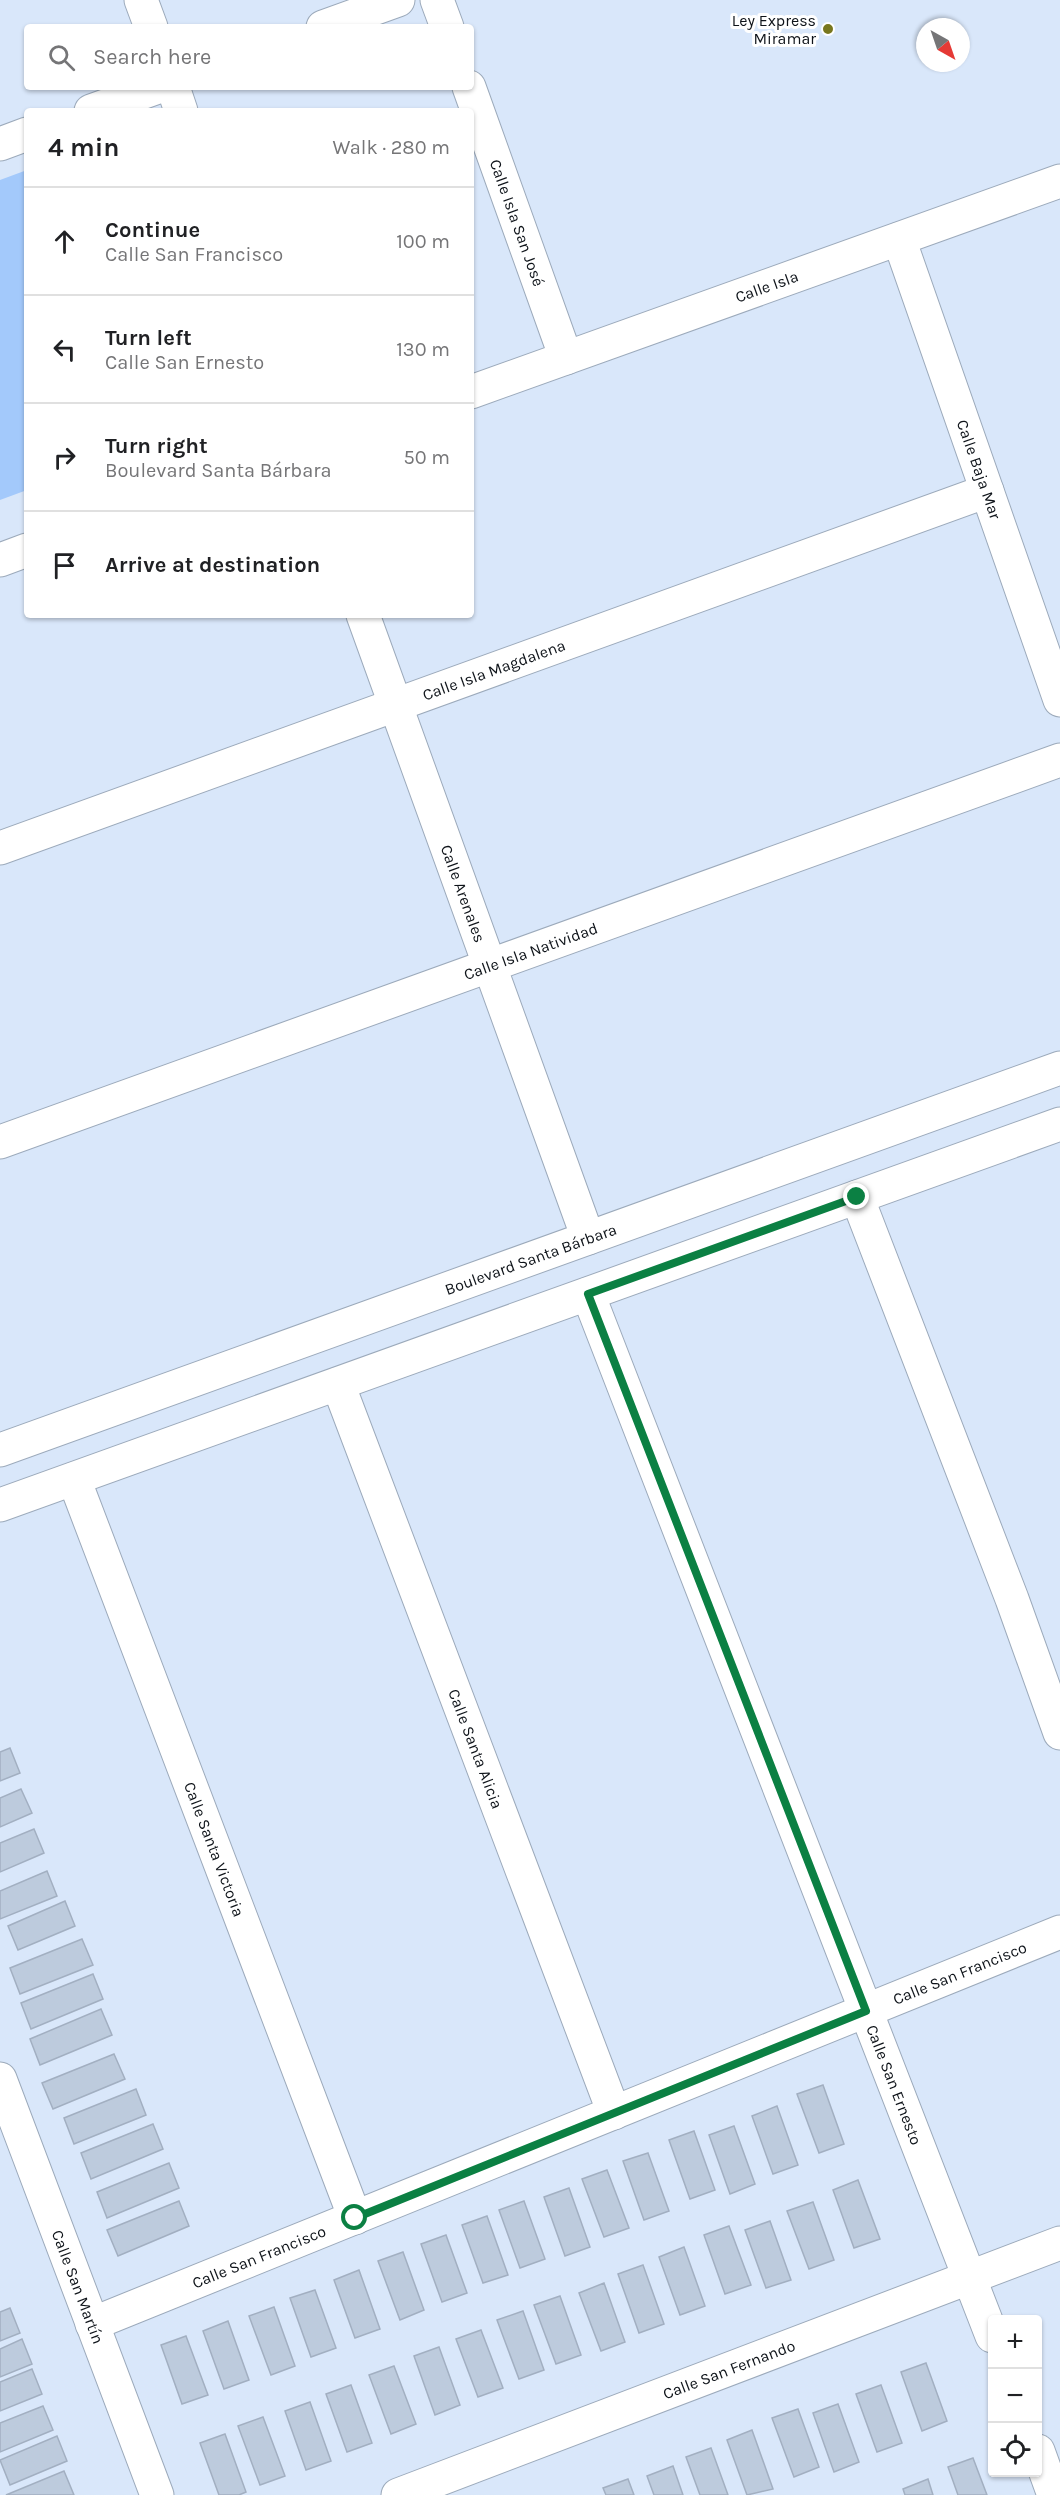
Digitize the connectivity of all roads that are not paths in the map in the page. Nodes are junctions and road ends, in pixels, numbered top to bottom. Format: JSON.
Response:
{"nodes":[{"id":1,"x":141,"y":0,"type":"edge"},
{"id":2,"x":398,"y":0,"type":"edge"},
{"id":3,"x":437,"y":0,"type":"edge"},
{"id":4,"x":150,"y":24,"type":"edge"},
{"id":5,"x":331,"y":24,"type":"edge"},
{"id":6,"x":446,"y":24,"type":"edge"},
{"id":7,"x":150,"y":90,"type":"edge"},
{"id":8,"x":174,"y":90,"type":"edge"},
{"id":9,"x":469,"y":90,"type":"edge"},
{"id":10,"x":99,"y":108,"type":"edge"},
{"id":11,"x":180,"y":108,"type":"edge"},
{"id":12,"x":24,"y":135,"type":"edge"},
{"id":13,"x":0,"y":144,"type":"edge"},
{"id":14,"x":1060,"y":181,"type":"edge"},
{"id":15,"x":899,"y":239,"type":"junction"},
{"id":16,"x":566,"y":358,"type":"junction"},
{"id":17,"x":474,"y":391,"type":"edge"},
{"id":18,"x":987,"y":491,"type":"junction"},
{"id":19,"x":24,"y":551,"type":"edge"},
{"id":20,"x":0,"y":560,"type":"edge"},
{"id":21,"x":364,"y":618,"type":"edge"},
{"id":22,"x":1060,"y":700,"type":"edge"},
{"id":23,"x":396,"y":705,"type":"junction"},
{"id":24,"x":1060,"y":759,"type":"edge"},
{"id":25,"x":0,"y":848,"type":"edge"},
{"id":26,"x":490,"y":965,"type":"junction"},
{"id":27,"x":1060,"y":1068,"type":"edge"},
{"id":28,"x":1060,"y":1124,"type":"edge"},
{"id":29,"x":0,"y":1142,"type":"edge"},
{"id":30,"x":857,"y":1197,"type":"junction"},
{"id":31,"x":588,"y":1238,"type":"junction"},
{"id":32,"x":588,"y":1294,"type":"junction"},
{"id":33,"x":338,"y":1384,"type":"junction"},
{"id":34,"x":0,"y":1450,"type":"edge"},
{"id":35,"x":74,"y":1479,"type":"junction"},
{"id":36,"x":0,"y":1505,"type":"edge"},
{"id":37,"x":1060,"y":1733,"type":"edge"},
{"id":38,"x":1060,"y":1932,"type":"edge"},
{"id":39,"x":866,"y":2011,"type":"junction"},
{"id":40,"x":0,"y":2079,"type":"edge"},
{"id":41,"x":614,"y":2113,"type":"junction"},
{"id":42,"x":355,"y":2218,"type":"junction"},
{"id":43,"x":1060,"y":2243,"type":"edge"},
{"id":44,"x":970,"y":2277,"type":"junction"},
{"id":45,"x":988,"y":2323,"type":"edge"},
{"id":46,"x":92,"y":2324,"type":"junction"},
{"id":47,"x":1046,"y":2452,"type":"edge"},
{"id":48,"x":157,"y":2495,"type":"edge"},
{"id":49,"x":398,"y":2495,"type":"edge"},
{"id":50,"x":1054,"y":2495,"type":"edge"}],
"edges":[{"from":1,"to":4,"type":"street"},
{"from":2,"to":5,"type":"street"},
{"from":3,"to":6,"type":"street"},
{"from":7,"to":10,"type":"street"},
{"from":8,"to":11,"type":"street"},
{"from":9,"to":16,"type":"street","name":"Calle Isla San José"},
{"from":12,"to":13,"type":"street"},
{"from":14,"to":15,"type":"street","name":"Calle Isla"},
{"from":15,"to":16,"type":"street","name":"Calle Isla"},
{"from":15,"to":18,"type":"street","name":"Calle Baja Mar"},
{"from":16,"to":17,"type":"street","name":"Calle Isla"},
{"from":18,"to":22,"type":"street","name":"Calle Baja Mar"},
{"from":18,"to":23,"type":"street","name":"Calle Isla Magdalena"},
{"from":19,"to":20,"type":"street"},
{"from":21,"to":23,"type":"street","name":"Calle Arenales"},
{"from":23,"to":25,"type":"street","name":"Calle Isla Magdalena"},
{"from":23,"to":26,"type":"street","name":"Calle Arenales"},
{"from":24,"to":26,"type":"street","name":"Calle Isla Natividad"},
{"from":26,"to":29,"type":"street","name":"Calle Isla Natividad"},
{"from":26,"to":31,"type":"street","name":"Calle Arenales"},
{"from":27,"to":31,"type":"street","name":"Boulevard Santa Bárbara"},
{"from":28,"to":30,"type":"street"},
{"from":30,"to":32,"type":"street"},
{"from":30,"to":37,"type":"street"},
{"from":31,"to":34,"type":"street","name":"Boulevard Santa Bárbara"},
{"from":32,"to":33,"type":"street"},
{"from":32,"to":39,"type":"street","name":"Calle San Ernesto"},
{"from":33,"to":35,"type":"street"},
{"from":33,"to":41,"type":"street","name":"Calle Santa Alicia"},
{"from":35,"to":36,"type":"street"},
{"from":35,"to":42,"type":"street","name":"Calle Santa Victoria"},
{"from":38,"to":39,"type":"street","name":"Calle San Francisco"},
{"from":39,"to":41,"type":"street","name":"Calle San Francisco"},
{"from":39,"to":44,"type":"street","name":"Calle San Ernesto"},
{"from":40,"to":46,"type":"street","name":"Calle San Martín"},
{"from":41,"to":42,"type":"street","name":"Calle San Francisco"},
{"from":42,"to":46,"type":"street","name":"Calle San Francisco"},
{"from":43,"to":44,"type":"street","name":"Calle San Fernando"},
{"from":44,"to":45,"type":"street","name":"Calle San Ernesto"},
{"from":44,"to":49,"type":"street","name":"Calle San Fernando"},
{"from":46,"to":48,"type":"street","name":"Calle San Martín"},
{"from":47,"to":50,"type":"street"}]}
